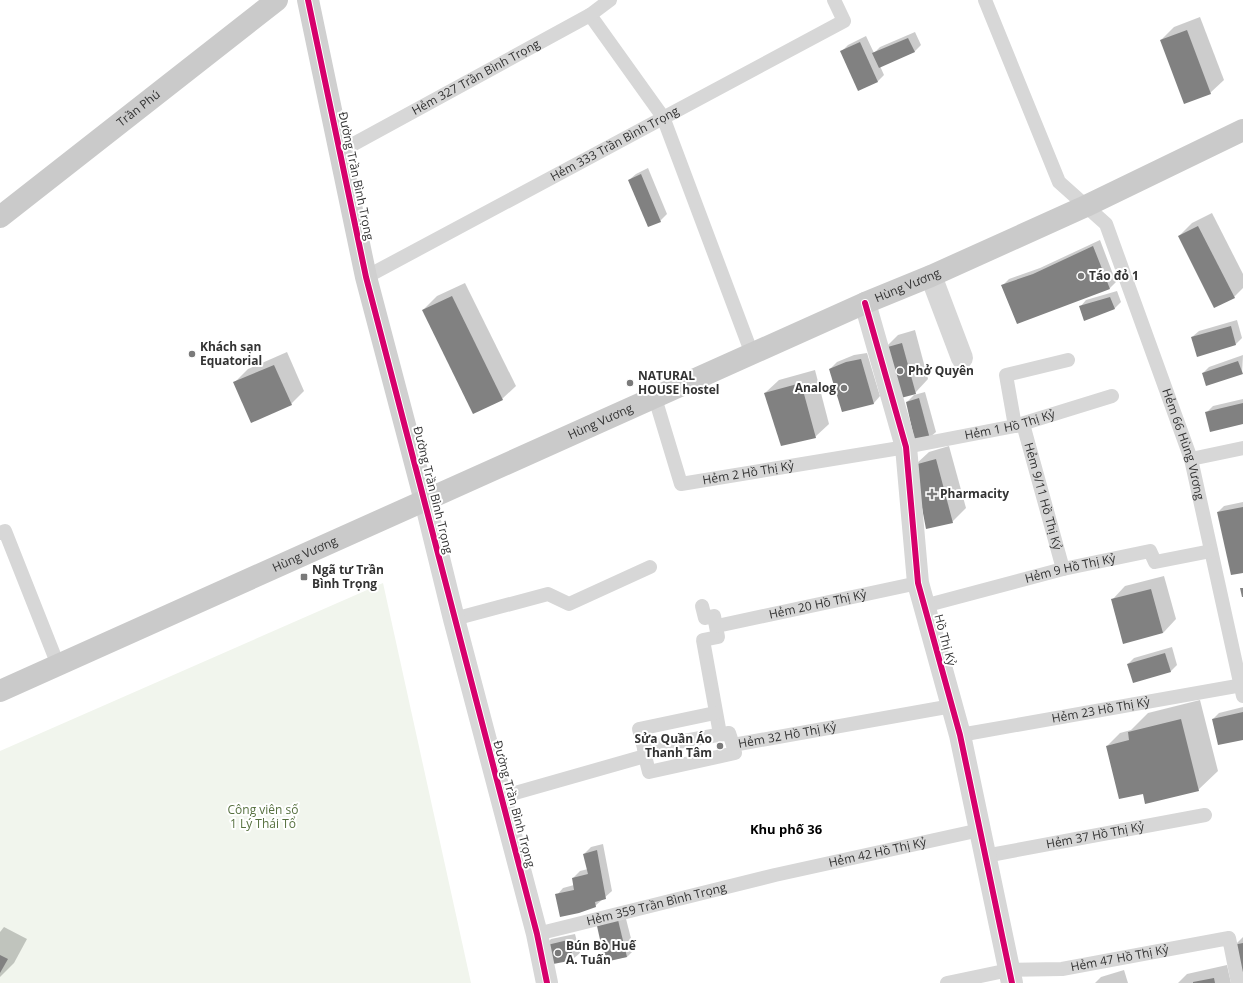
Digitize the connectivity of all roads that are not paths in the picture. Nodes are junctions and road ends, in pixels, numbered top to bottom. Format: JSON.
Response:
{"nodes":[{"id":1,"x":278,"y":0,"type":"edge"},
{"id":2,"x":308,"y":0,"type":"edge"},
{"id":3,"x":834,"y":0,"type":"edge"},
{"id":4,"x":985,"y":0,"type":"edge"},
{"id":5,"x":599,"y":6,"type":"edge"},
{"id":6,"x":663,"y":117,"type":"junction"},
{"id":7,"x":1243,"y":130,"type":"edge"},
{"id":8,"x":340,"y":152,"type":"junction"},
{"id":9,"x":1086,"y":206,"type":"junction"},
{"id":10,"x":0,"y":217,"type":"edge"},
{"id":11,"x":931,"y":276,"type":"junction"},
{"id":12,"x":366,"y":277,"type":"junction"},
{"id":13,"x":865,"y":303,"type":"junction"},
{"id":14,"x":752,"y":354,"type":"junction"},
{"id":15,"x":962,"y":358,"type":"dead end"},
{"id":16,"x":1068,"y":360,"type":"dead end"},
{"id":17,"x":1112,"y":396,"type":"dead end"},
{"id":18,"x":655,"y":398,"type":"junction"},
{"id":19,"x":1019,"y":425,"type":"junction"},
{"id":20,"x":906,"y":448,"type":"junction"},
{"id":21,"x":1243,"y":448,"type":"edge"},
{"id":22,"x":1191,"y":459,"type":"junction"},
{"id":23,"x":425,"y":501,"type":"junction"},
{"id":24,"x":0,"y":533,"type":"edge"},
{"id":25,"x":1212,"y":551,"type":"junction"},
{"id":26,"x":650,"y":567,"type":"dead end"},
{"id":27,"x":1062,"y":569,"type":"junction"},
{"id":28,"x":918,"y":583,"type":"junction"},
{"id":29,"x":702,"y":606,"type":"dead end"},
{"id":30,"x":924,"y":606,"type":"junction"},
{"id":31,"x":454,"y":619,"type":"junction"},
{"id":32,"x":717,"y":626,"type":"junction"},
{"id":33,"x":58,"y":665,"type":"junction"},
{"id":34,"x":1242,"y":689,"type":"edge"},
{"id":35,"x":0,"y":691,"type":"edge"},
{"id":36,"x":952,"y":706,"type":"junction"},
{"id":37,"x":716,"y":713,"type":"junction"},
{"id":38,"x":720,"y":734,"type":"junction"},
{"id":39,"x":960,"y":735,"type":"junction"},
{"id":40,"x":733,"y":745,"type":"junction"},
{"id":41,"x":644,"y":752,"type":"junction"},
{"id":42,"x":501,"y":797,"type":"junction"},
{"id":43,"x":1205,"y":815,"type":"dead end"},
{"id":44,"x":980,"y":830,"type":"junction"},
{"id":45,"x":985,"y":856,"type":"junction"},
{"id":46,"x":775,"y":875,"type":"joint"},
{"id":47,"x":537,"y":934,"type":"junction"},
{"id":48,"x":1010,"y":976,"type":"edge"},
{"id":49,"x":547,"y":983,"type":"edge"},
{"id":50,"x":947,"y":983,"type":"edge"},
{"id":51,"x":1238,"y":983,"type":"edge"}],
"edges":[{"from":1,"to":10,"type":"main road","name":"Trần Phú"},
{"from":2,"to":8,"type":"street","name":"Đường Trần Bình Trọng"},
{"from":3,"to":6,"type":"lane","name":"Hẻm 333 Trần Bình Trọng"},
{"from":4,"to":9,"type":"lane","name":"Hẻm 66 Hùng Vương"},
{"from":5,"to":6,"type":"lane"},
{"from":5,"to":8,"type":"lane","name":"Hẻm 327 Trần Bình Trọng"},
{"from":6,"to":12,"type":"lane","name":"Hẻm 333 Trần Bình Trọng"},
{"from":6,"to":14,"type":"lane"},
{"from":7,"to":9,"type":"main road","name":"Hùng Vương"},
{"from":8,"to":12,"type":"street","name":"Đường Trần Bình Trọng"},
{"from":9,"to":11,"type":"main road","name":"Hùng Vương"},
{"from":9,"to":22,"type":"lane","name":"Hẻm 66 Hùng Vương"},
{"from":11,"to":13,"type":"main road","name":"Hùng Vương"},
{"from":11,"to":15,"type":"street"},
{"from":12,"to":23,"type":"street","name":"Đường Trần Bình Trọng"},
{"from":13,"to":14,"type":"main road","name":"Hùng Vương"},
{"from":13,"to":20,"type":"street","name":"Hồ Thị Kỷ"},
{"from":14,"to":18,"type":"main road","name":"Hùng Vương"},
{"from":16,"to":19,"type":"lane","name":"Hẻm 9/11 Hồ Thị Kỷ"},
{"from":17,"to":19,"type":"lane","name":"Hẻm 1 Hồ Thị Kỷ"},
{"from":18,"to":20,"type":"lane","name":"Hẻm 2 Hồ Thị Kỷ"},
{"from":18,"to":23,"type":"main road","name":"Hùng Vương"},
{"from":19,"to":20,"type":"lane","name":"Hẻm 1 Hồ Thị Kỷ"},
{"from":19,"to":27,"type":"lane","name":"Hẻm 9/11 Hồ Thị Kỷ"},
{"from":20,"to":28,"type":"street","name":"Hồ Thị Kỷ"},
{"from":21,"to":22,"type":"lane"},
{"from":22,"to":25,"type":"lane","name":"Hẻm 66 Hùng Vương"},
{"from":23,"to":31,"type":"street","name":"Đường Trần Bình Trọng"},
{"from":23,"to":33,"type":"main road","name":"Hùng Vương"},
{"from":24,"to":33,"type":"lane"},
{"from":25,"to":27,"type":"lane","name":"Hẻm 9 Hồ Thị Kỷ"},
{"from":25,"to":34,"type":"lane","name":"Hẻm 66 Hùng Vương"},
{"from":26,"to":31,"type":"lane"},
{"from":27,"to":30,"type":"lane","name":"Hẻm 9 Hồ Thị Kỷ"},
{"from":28,"to":30,"type":"street","name":"Hồ Thị Kỷ"},
{"from":28,"to":32,"type":"lane","name":"Hẻm 20 Hồ Thị Kỷ"},
{"from":29,"to":32,"type":"lane"},
{"from":30,"to":36,"type":"street","name":"Hồ Thị Kỷ"},
{"from":31,"to":42,"type":"street","name":"Đường Trần Bình Trọng"},
{"from":32,"to":37,"type":"lane"},
{"from":33,"to":35,"type":"main road","name":"Hùng Vương"},
{"from":34,"to":39,"type":"lane","name":"Hẻm 23 Hồ Thị Kỷ"},
{"from":36,"to":39,"type":"street","name":"Hồ Thị Kỷ"},
{"from":36,"to":40,"type":"lane","name":"Hẻm 32 Hồ Thị Kỷ"},
{"from":37,"to":38,"type":"lane"},
{"from":37,"to":41,"type":"lane"},
{"from":38,"to":40,"type":"lane"},
{"from":38,"to":41,"type":"lane"},
{"from":39,"to":44,"type":"street","name":"Hồ Thị Kỷ"},
{"from":40,"to":41,"type":"lane","name":"Hẻm 32 Hồ Thị Kỷ"},
{"from":41,"to":42,"type":"lane"},
{"from":42,"to":47,"type":"street","name":"Đường Trần Bình Trọng"},
{"from":43,"to":45,"type":"lane","name":"Hẻm 37 Hồ Thị Kỷ"},
{"from":44,"to":45,"type":"street","name":"Hồ Thị Kỷ"},
{"from":44,"to":46,"type":"lane","name":"Hẻm 42 Hồ Thị Kỷ"},
{"from":45,"to":48,"type":"street","name":"Hồ Thị Kỷ"},
{"from":46,"to":47,"type":"lane","name":"Hẻm 359 Trần Bình Trọng"},
{"from":47,"to":49,"type":"street","name":"Đường Trần Bình Trọng"},
{"from":48,"to":50,"type":"lane","name":"Hẻm 47 Hồ Thị Kỷ"},
{"from":48,"to":51,"type":"lane","name":"Hẻm 47 Hồ Thị Kỷ"}]}
